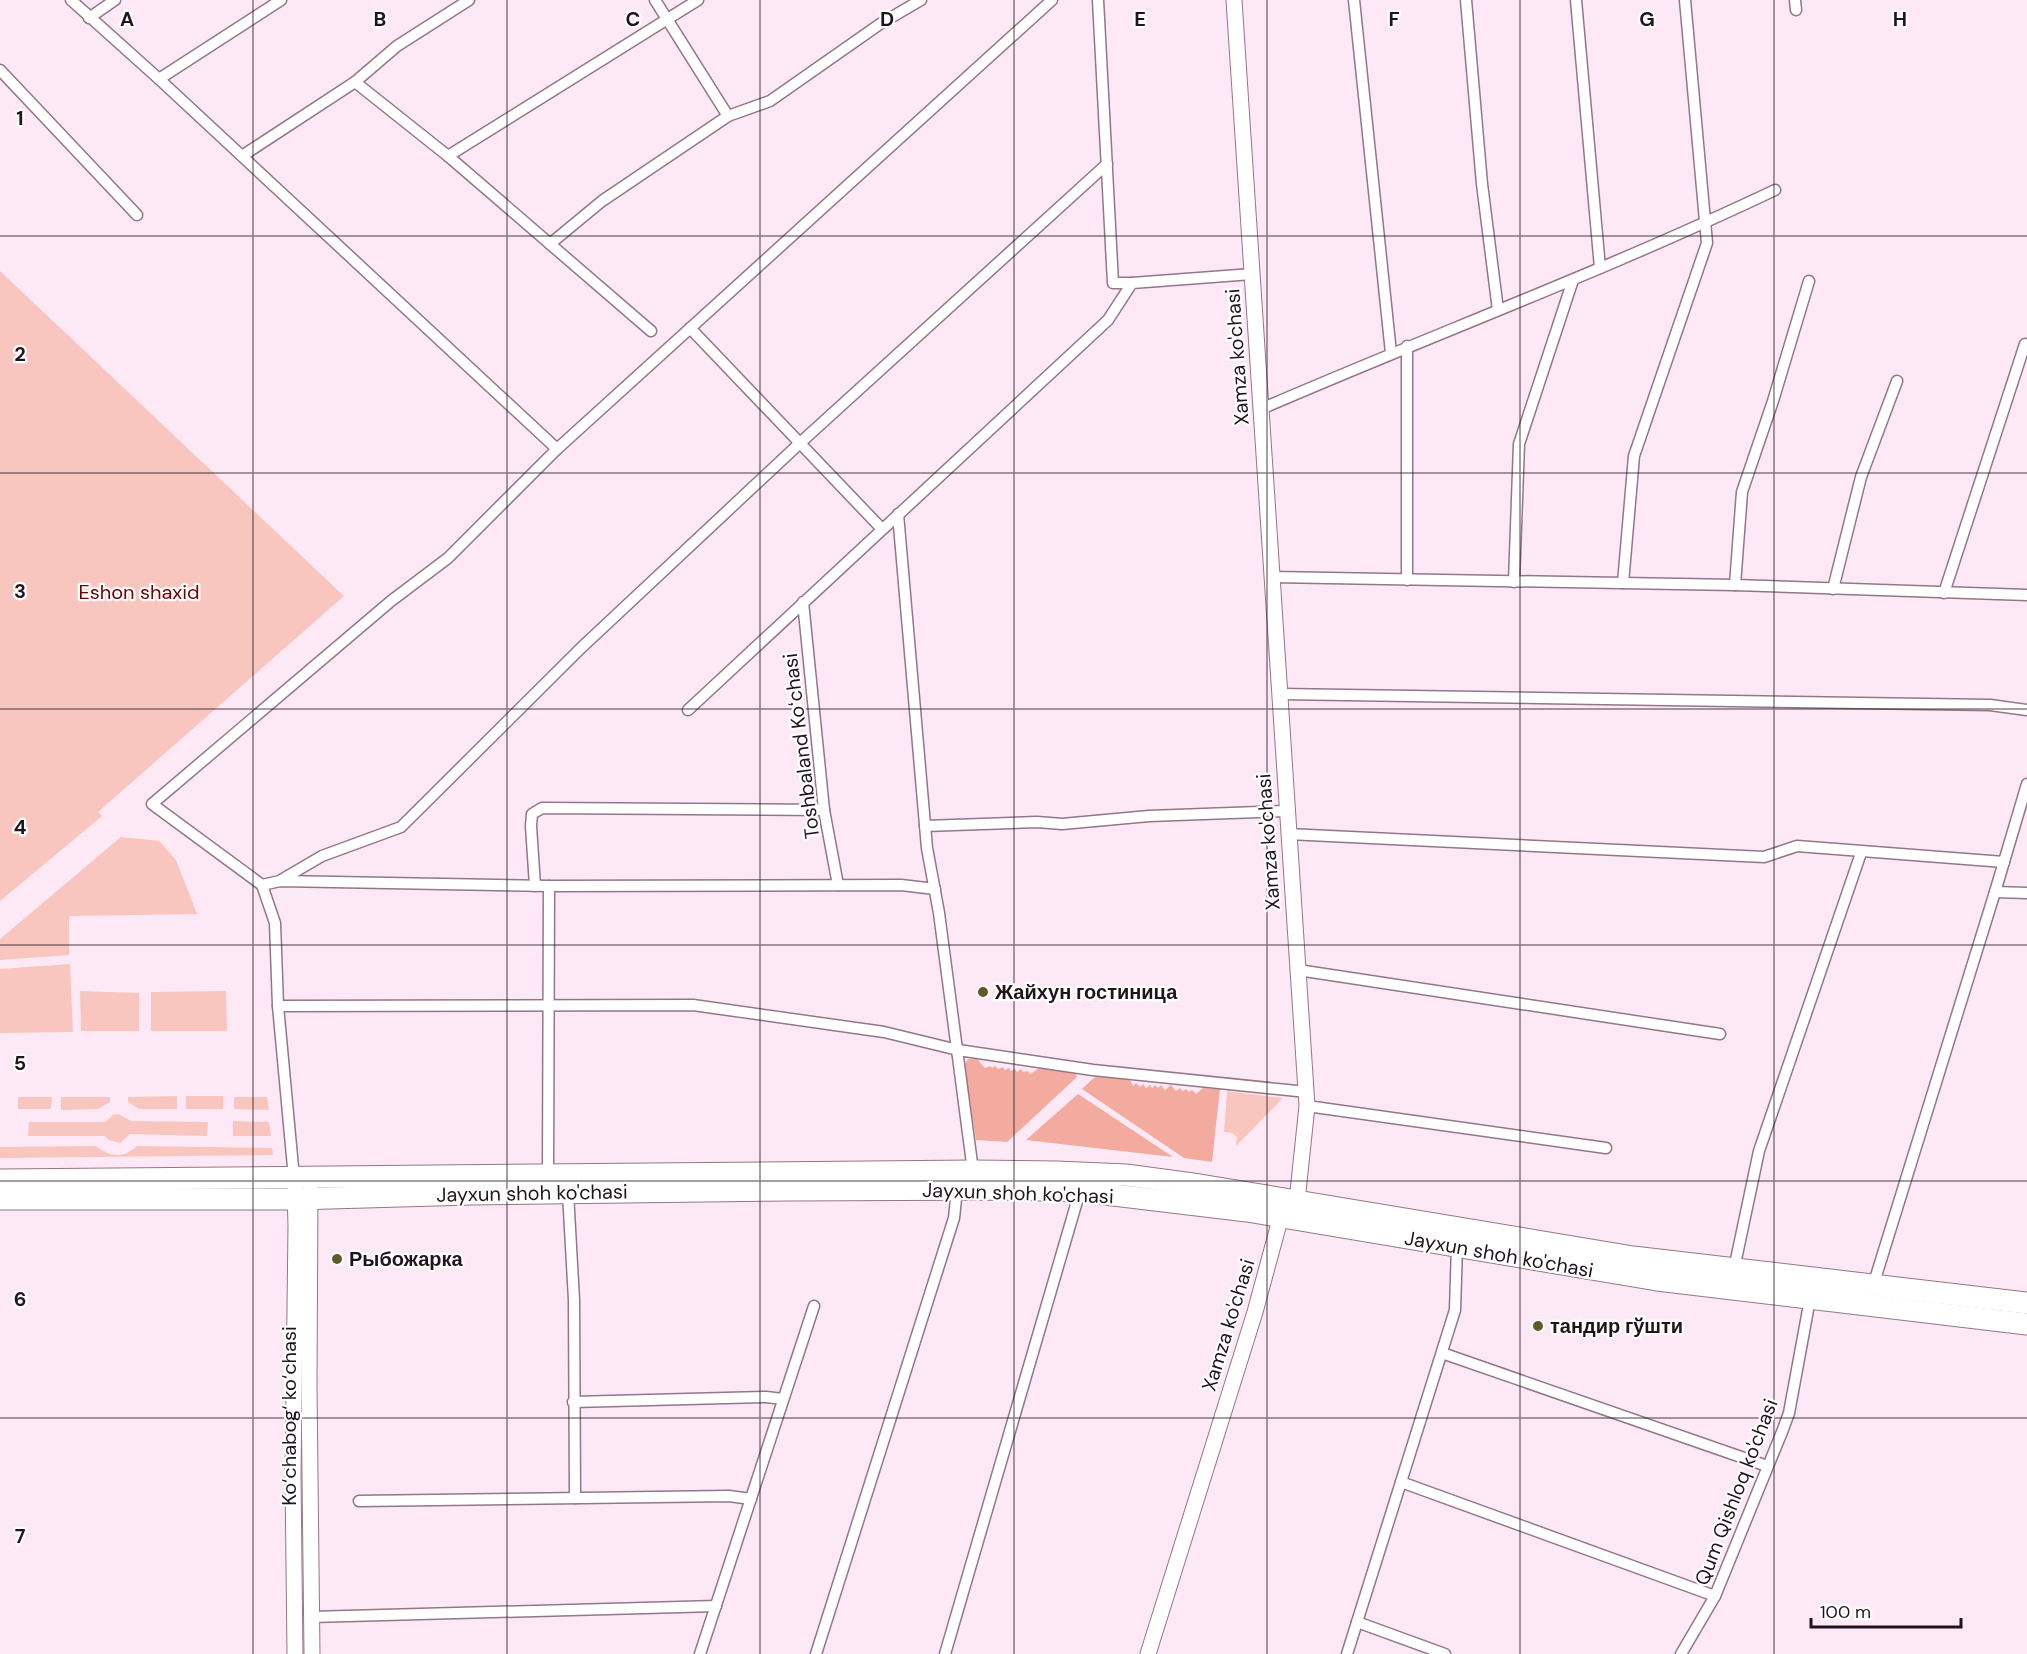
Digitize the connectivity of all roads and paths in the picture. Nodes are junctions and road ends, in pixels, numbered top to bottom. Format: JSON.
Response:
{"nodes":[{"id":1,"x":71,"y":0,"type":"edge"},
{"id":2,"x":116,"y":0,"type":"edge"},
{"id":3,"x":281,"y":0,"type":"edge"},
{"id":4,"x":469,"y":0,"type":"edge"},
{"id":5,"x":656,"y":0,"type":"edge"},
{"id":6,"x":698,"y":0,"type":"edge"},
{"id":7,"x":921,"y":0,"type":"edge"},
{"id":8,"x":1052,"y":0,"type":"edge"},
{"id":9,"x":1098,"y":0,"type":"edge"},
{"id":10,"x":1234,"y":0,"type":"edge"},
{"id":11,"x":1354,"y":0,"type":"edge"},
{"id":12,"x":1466,"y":0,"type":"edge"},
{"id":13,"x":1576,"y":0,"type":"edge"},
{"id":14,"x":1685,"y":0,"type":"edge"},
{"id":15,"x":89,"y":18,"type":"junction"},
{"id":16,"x":668,"y":20,"type":"junction"},
{"id":17,"x":0,"y":70,"type":"edge"},
{"id":18,"x":159,"y":79,"type":"junction"},
{"id":19,"x":355,"y":82,"type":"junction"},
{"id":20,"x":728,"y":116,"type":"junction"},
{"id":21,"x":242,"y":156,"type":"junction"},
{"id":22,"x":448,"y":156,"type":"junction"},
{"id":23,"x":1107,"y":164,"type":"junction"},
{"id":24,"x":1775,"y":190,"type":"dead end"},
{"id":25,"x":137,"y":214,"type":"dead end"},
{"id":26,"x":1705,"y":224,"type":"junction"},
{"id":27,"x":550,"y":244,"type":"junction"},
{"id":28,"x":1600,"y":268,"type":"junction"},
{"id":29,"x":1252,"y":274,"type":"junction"},
{"id":30,"x":1573,"y":280,"type":"junction"},
{"id":31,"x":1809,"y":281,"type":"dead end"},
{"id":32,"x":1132,"y":283,"type":"junction"},
{"id":33,"x":1498,"y":310,"type":"junction"},
{"id":34,"x":690,"y":328,"type":"junction"},
{"id":35,"x":651,"y":331,"type":"dead end"},
{"id":36,"x":2025,"y":344,"type":"dead end"},
{"id":37,"x":1407,"y":346,"type":"junction"},
{"id":38,"x":1391,"y":353,"type":"junction"},
{"id":39,"x":1897,"y":381,"type":"dead end"},
{"id":40,"x":1261,"y":409,"type":"junction"},
{"id":41,"x":800,"y":443,"type":"junction"},
{"id":42,"x":557,"y":449,"type":"junction"},
{"id":43,"x":898,"y":514,"type":"junction"},
{"id":44,"x":882,"y":529,"type":"junction"},
{"id":45,"x":1272,"y":577,"type":"junction"},
{"id":46,"x":1407,"y":580,"type":"junction"},
{"id":47,"x":1514,"y":582,"type":"junction"},
{"id":48,"x":1623,"y":584,"type":"junction"},
{"id":49,"x":1735,"y":585,"type":"junction"},
{"id":50,"x":1833,"y":589,"type":"junction"},
{"id":51,"x":1944,"y":593,"type":"junction"},
{"id":52,"x":2027,"y":595,"type":"edge"},
{"id":53,"x":803,"y":602,"type":"junction"},
{"id":54,"x":1280,"y":694,"type":"junction"},
{"id":55,"x":688,"y":710,"type":"dead end"},
{"id":56,"x":2027,"y":710,"type":"edge"},
{"id":57,"x":2027,"y":784,"type":"edge"},
{"id":58,"x":824,"y":810,"type":"junction"},
{"id":59,"x":1287,"y":811,"type":"junction"},
{"id":60,"x":925,"y":826,"type":"junction"},
{"id":61,"x":1288,"y":834,"type":"junction"},
{"id":62,"x":1861,"y":853,"type":"junction"},
{"id":63,"x":2004,"y":862,"type":"junction"},
{"id":64,"x":280,"y":881,"type":"junction"},
{"id":65,"x":262,"y":885,"type":"junction"},
{"id":66,"x":838,"y":885,"type":"junction"},
{"id":67,"x":534,"y":886,"type":"junction"},
{"id":68,"x":549,"y":886,"type":"junction"},
{"id":69,"x":935,"y":889,"type":"junction"},
{"id":70,"x":1995,"y":892,"type":"junction"},
{"id":71,"x":2027,"y":892,"type":"edge"},
{"id":72,"x":1298,"y":970,"type":"junction"},
{"id":73,"x":548,"y":1005,"type":"junction"},
{"id":74,"x":278,"y":1006,"type":"junction"},
{"id":75,"x":1720,"y":1034,"type":"dead end"},
{"id":76,"x":958,"y":1050,"type":"junction"},
{"id":77,"x":1307,"y":1099,"type":"junction"},
{"id":78,"x":1606,"y":1148,"type":"dead end"},
{"id":79,"x":973,"y":1171,"type":"junction"},
{"id":80,"x":548,"y":1174,"type":"junction"},
{"id":81,"x":0,"y":1180,"type":"edge"},
{"id":82,"x":114,"y":1189,"type":"junction"},
{"id":83,"x":302,"y":1189,"type":"junction"},
{"id":84,"x":957,"y":1190,"type":"junction"},
{"id":85,"x":1080,"y":1191,"type":"junction"},
{"id":86,"x":568,"y":1193,"type":"junction"},
{"id":87,"x":0,"y":1199,"type":"edge"},
{"id":88,"x":1297,"y":1201,"type":"junction"},
{"id":89,"x":1281,"y":1216,"type":"junction"},
{"id":90,"x":1457,"y":1246,"type":"junction"},
{"id":91,"x":1734,"y":1269,"type":"junction"},
{"id":92,"x":1873,"y":1285,"type":"junction"},
{"id":93,"x":1810,"y":1299,"type":"junction"},
{"id":94,"x":2027,"y":1303,"type":"edge"},
{"id":95,"x":814,"y":1306,"type":"dead end"},
{"id":96,"x":1870,"y":1306,"type":"junction"},
{"id":97,"x":2027,"y":1324,"type":"edge"},
{"id":98,"x":1442,"y":1353,"type":"junction"},
{"id":99,"x":783,"y":1399,"type":"junction"},
{"id":100,"x":573,"y":1402,"type":"junction"},
{"id":101,"x":1767,"y":1467,"type":"junction"},
{"id":102,"x":293,"y":1477,"type":"junction"},
{"id":103,"x":310,"y":1478,"type":"junction"},
{"id":104,"x":1401,"y":1482,"type":"junction"},
{"id":105,"x":575,"y":1498,"type":"junction"},
{"id":106,"x":751,"y":1499,"type":"junction"},
{"id":107,"x":359,"y":1501,"type":"dead end"},
{"id":108,"x":1715,"y":1596,"type":"junction"},
{"id":109,"x":716,"y":1606,"type":"junction"},
{"id":110,"x":311,"y":1617,"type":"junction"},
{"id":111,"x":1357,"y":1622,"type":"junction"},
{"id":112,"x":296,"y":1654,"type":"edge"},
{"id":113,"x":312,"y":1654,"type":"edge"},
{"id":114,"x":700,"y":1654,"type":"edge"},
{"id":115,"x":816,"y":1654,"type":"edge"},
{"id":116,"x":945,"y":1654,"type":"edge"},
{"id":117,"x":1148,"y":1654,"type":"edge"},
{"id":118,"x":1347,"y":1654,"type":"edge"},
{"id":119,"x":1445,"y":1654,"type":"edge"},
{"id":120,"x":1681,"y":1654,"type":"edge"}],
"edges":[{"from":1,"to":15,"type":"street"},
{"from":2,"to":15,"type":"street"},
{"from":3,"to":18,"type":"street"},
{"from":4,"to":19,"type":"street"},
{"from":5,"to":16,"type":"street"},
{"from":6,"to":16,"type":"street"},
{"from":7,"to":20,"type":"street"},
{"from":8,"to":34,"type":"street"},
{"from":9,"to":23,"type":"street"},
{"from":10,"to":29,"type":"street","name":"Xamza ko'chasi"},
{"from":11,"to":38,"type":"street"},
{"from":12,"to":33,"type":"street"},
{"from":13,"to":28,"type":"street"},
{"from":14,"to":26,"type":"street"},
{"from":15,"to":18,"type":"street"},
{"from":16,"to":20,"type":"street"},
{"from":16,"to":22,"type":"street"},
{"from":17,"to":25,"type":"street"},
{"from":18,"to":21,"type":"street"},
{"from":19,"to":21,"type":"street"},
{"from":19,"to":22,"type":"street"},
{"from":20,"to":27,"type":"street"},
{"from":21,"to":42,"type":"street"},
{"from":22,"to":27,"type":"street"},
{"from":23,"to":32,"type":"street"},
{"from":23,"to":41,"type":"street"},
{"from":24,"to":26,"type":"street"},
{"from":26,"to":28,"type":"street"},
{"from":26,"to":48,"type":"street"},
{"from":27,"to":35,"type":"street"},
{"from":28,"to":30,"type":"street"},
{"from":29,"to":32,"type":"street"},
{"from":29,"to":40,"type":"street","name":"Xamza ko'chasi"},
{"from":30,"to":33,"type":"street"},
{"from":30,"to":47,"type":"street"},
{"from":31,"to":49,"type":"street"},
{"from":32,"to":43,"type":"street"},
{"from":33,"to":37,"type":"street"},
{"from":34,"to":41,"type":"street"},
{"from":34,"to":42,"type":"street"},
{"from":36,"to":51,"type":"street"},
{"from":37,"to":38,"type":"street"},
{"from":37,"to":46,"type":"street"},
{"from":38,"to":40,"type":"street"},
{"from":39,"to":50,"type":"street"},
{"from":40,"to":45,"type":"street","name":"Xamza ko'chasi"},
{"from":41,"to":44,"type":"street"},
{"from":41,"to":64,"type":"street"},
{"from":42,"to":65,"type":"street"},
{"from":43,"to":44,"type":"street"},
{"from":43,"to":60,"type":"street"},
{"from":44,"to":53,"type":"street"},
{"from":45,"to":46,"type":"street"},
{"from":45,"to":54,"type":"street","name":"Xamza ko'chasi"},
{"from":46,"to":47,"type":"street"},
{"from":47,"to":48,"type":"street"},
{"from":48,"to":49,"type":"street"},
{"from":49,"to":50,"type":"street"},
{"from":50,"to":51,"type":"street"},
{"from":51,"to":52,"type":"street"},
{"from":53,"to":55,"type":"street"},
{"from":53,"to":58,"type":"street","name":"Toshbaland Koʻchasi"},
{"from":54,"to":56,"type":"street"},
{"from":54,"to":59,"type":"street","name":"Xamza ko'chasi"},
{"from":57,"to":63,"type":"street"},
{"from":58,"to":66,"type":"street","name":"Toshbaland Koʻchasi"},
{"from":58,"to":67,"type":"street"},
{"from":59,"to":60,"type":"street"},
{"from":59,"to":61,"type":"street","name":"Xamza ko'chasi"},
{"from":60,"to":69,"type":"street"},
{"from":61,"to":62,"type":"street"},
{"from":61,"to":72,"type":"street","name":"Xamza ko'chasi"},
{"from":62,"to":63,"type":"street"},
{"from":62,"to":91,"type":"street"},
{"from":63,"to":70,"type":"street"},
{"from":64,"to":65,"type":"street"},
{"from":64,"to":67,"type":"street"},
{"from":65,"to":74,"type":"street"},
{"from":66,"to":68,"type":"street"},
{"from":66,"to":69,"type":"street"},
{"from":67,"to":68,"type":"street"},
{"from":68,"to":73,"type":"street"},
{"from":69,"to":76,"type":"street"},
{"from":70,"to":71,"type":"street"},
{"from":70,"to":92,"type":"street"},
{"from":72,"to":75,"type":"street"},
{"from":72,"to":77,"type":"street","name":"Xamza ko'chasi"},
{"from":73,"to":74,"type":"street"},
{"from":73,"to":76,"type":"street"},
{"from":73,"to":80,"type":"street"},
{"from":74,"to":83,"type":"street"},
{"from":76,"to":77,"type":"street"},
{"from":76,"to":79,"type":"street"},
{"from":77,"to":78,"type":"street"},
{"from":77,"to":88,"type":"street","name":"Xamza ko'chasi"},
{"from":79,"to":80,"type":"highway","name":"Jayxun shoh ko'chasi"},
{"from":79,"to":88,"type":"highway","name":"Jayxun shoh ko'chasi"},
{"from":80,"to":83,"type":"highway","name":"Jayxun shoh ko'chasi"},
{"from":81,"to":82,"type":"highway","name":"Jayxun shoh ko'chasi"},
{"from":82,"to":83,"type":"highway","name":"Jayxun shoh ko'chasi"},
{"from":82,"to":87,"type":"highway","name":"Jayxun shoh ko'chasi"},
{"from":83,"to":86,"type":"highway","name":"Jayxun shoh ko'chasi"},
{"from":83,"to":102,"type":"street","name":"Ko‘chabog‘ ko‘chasi"},
{"from":83,"to":103,"type":"street","name":"Ko‘chabog‘ ko‘chasi"},
{"from":84,"to":85,"type":"highway","name":"Jayxun shoh ko'chasi"},
{"from":84,"to":86,"type":"highway","name":"Jayxun shoh ko'chasi"},
{"from":84,"to":115,"type":"street"},
{"from":85,"to":89,"type":"highway","name":"Jayxun shoh ko'chasi"},
{"from":85,"to":116,"type":"street"},
{"from":86,"to":100,"type":"street"},
{"from":88,"to":89,"type":"street"},
{"from":88,"to":91,"type":"highway","name":"Jayxun shoh ko'chasi"},
{"from":89,"to":90,"type":"highway","name":"Jayxun shoh ko'chasi"},
{"from":89,"to":117,"type":"street","name":"Xamza ko'chasi"},
{"from":90,"to":93,"type":"highway","name":"Jayxun shoh ko'chasi"},
{"from":90,"to":98,"type":"street"},
{"from":91,"to":92,"type":"highway","name":"Jayxun shoh ko'chasi"},
{"from":92,"to":94,"type":"highway","name":"Jayxun shoh ko'chasi"},
{"from":92,"to":96,"type":"street"},
{"from":93,"to":96,"type":"highway","name":"Jayxun shoh ko'chasi"},
{"from":93,"to":101,"type":"street","name":"Qum Qishloq ko'chasi"},
{"from":95,"to":99,"type":"street"},
{"from":96,"to":97,"type":"highway","name":"Jayxun shoh ko'chasi"},
{"from":98,"to":101,"type":"street"},
{"from":98,"to":104,"type":"street"},
{"from":99,"to":100,"type":"street"},
{"from":99,"to":106,"type":"street"},
{"from":100,"to":105,"type":"street"},
{"from":101,"to":108,"type":"street","name":"Qum Qishloq ko'chasi"},
{"from":102,"to":103,"type":"street"},
{"from":102,"to":112,"type":"street","name":"Ko‘chabog‘ ko‘chasi"},
{"from":103,"to":110,"type":"street","name":"Ko‘chabog‘ ko‘chasi"},
{"from":104,"to":108,"type":"street"},
{"from":104,"to":111,"type":"street"},
{"from":105,"to":106,"type":"street"},
{"from":105,"to":107,"type":"street"},
{"from":106,"to":109,"type":"street"},
{"from":108,"to":120,"type":"street","name":"Qum Qishloq ko'chasi"},
{"from":109,"to":110,"type":"street"},
{"from":109,"to":114,"type":"street"},
{"from":110,"to":113,"type":"street","name":"Ko‘chabog‘ ko‘chasi"},
{"from":111,"to":118,"type":"street"},
{"from":111,"to":119,"type":"street"}]}
